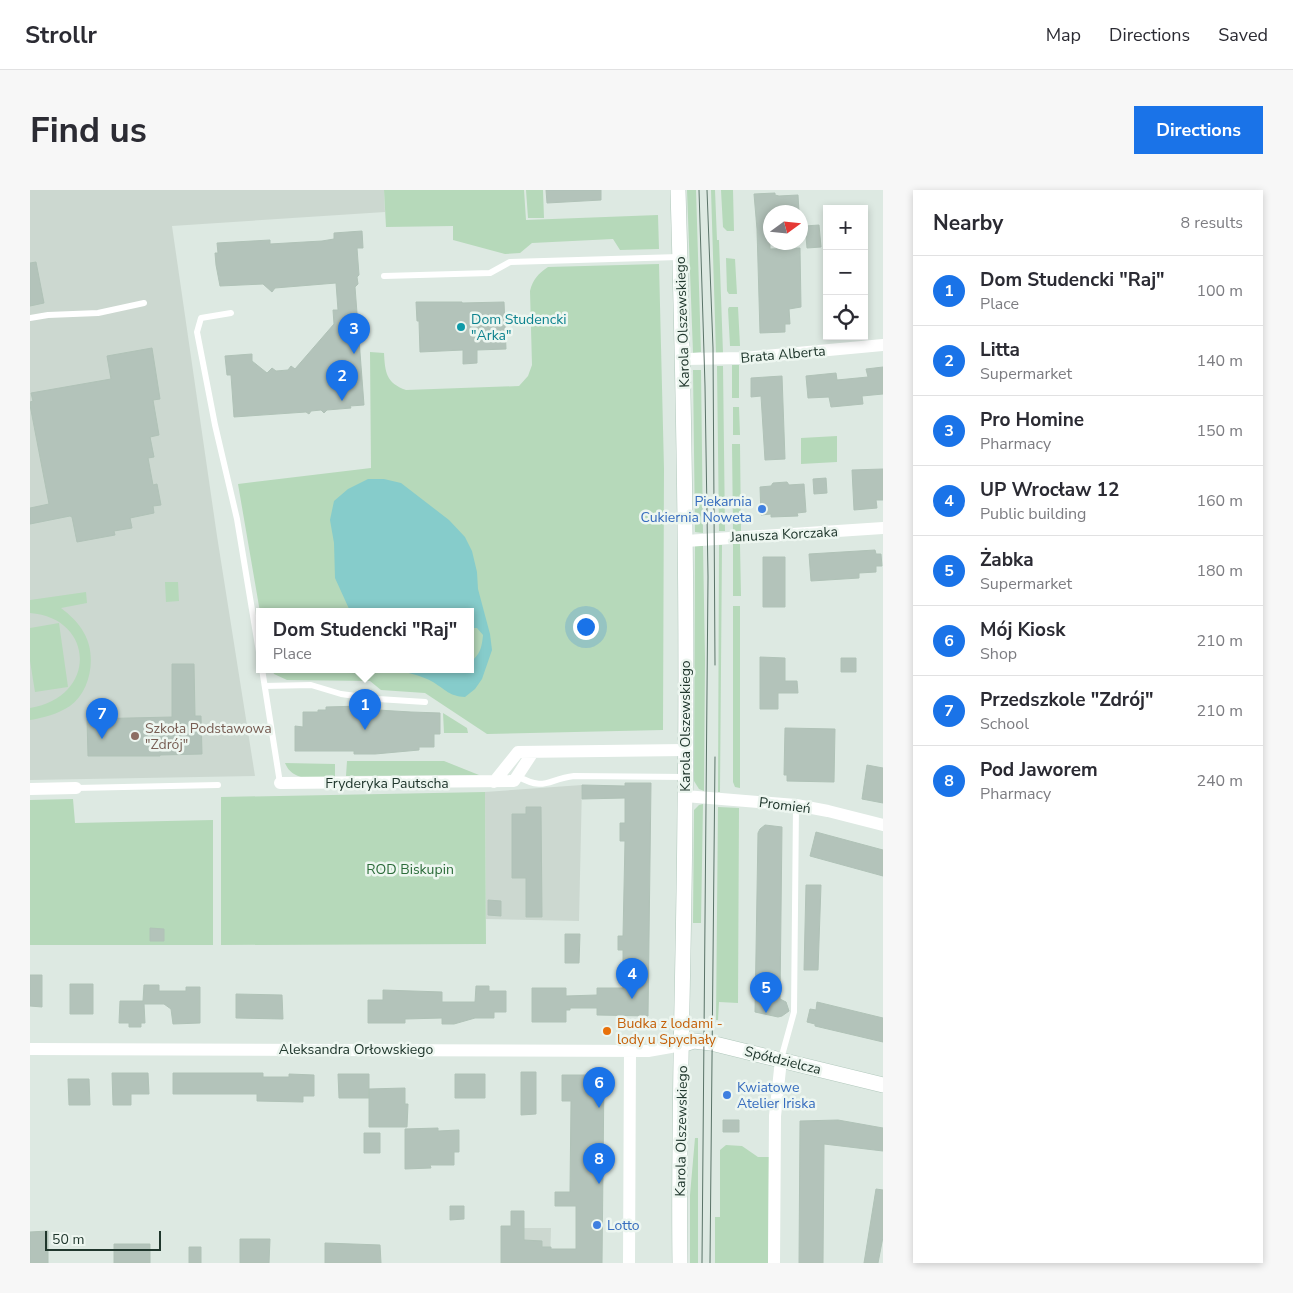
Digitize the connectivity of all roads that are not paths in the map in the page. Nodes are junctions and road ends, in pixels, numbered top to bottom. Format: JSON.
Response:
{"nodes":[{"id":1,"x":678,"y":190,"type":"edge"},
{"id":2,"x":680,"y":257,"type":"junction"},
{"id":3,"x":384,"y":276,"type":"dead end"},
{"id":4,"x":144,"y":303,"type":"dead end"},
{"id":5,"x":232,"y":314,"type":"dead end"},
{"id":6,"x":30,"y":318,"type":"edge"},
{"id":7,"x":883,"y":345,"type":"edge"},
{"id":8,"x":684,"y":359,"type":"junction"},
{"id":9,"x":883,"y":528,"type":"edge"},
{"id":10,"x":686,"y":541,"type":"junction"},
{"id":11,"x":256,"y":634,"type":"edge"},
{"id":12,"x":263,"y":673,"type":"edge"},
{"id":13,"x":265,"y":686,"type":"junction"},
{"id":14,"x":425,"y":702,"type":"dead end"},
{"id":15,"x":685,"y":750,"type":"junction"},
{"id":16,"x":533,"y":752,"type":"junction"},
{"id":17,"x":517,"y":776,"type":"junction"},
{"id":18,"x":685,"y":777,"type":"junction"},
{"id":19,"x":494,"y":782,"type":"junction"},
{"id":20,"x":280,"y":783,"type":"joint"},
{"id":21,"x":218,"y":785,"type":"dead end"},
{"id":22,"x":76,"y":788,"type":"joint"},
{"id":23,"x":30,"y":789,"type":"edge"},
{"id":24,"x":686,"y":796,"type":"junction"},
{"id":25,"x":796,"y":805,"type":"junction"},
{"id":26,"x":883,"y":825,"type":"edge"},
{"id":27,"x":682,"y":1045,"type":"junction"},
{"id":28,"x":30,"y":1049,"type":"edge"},
{"id":29,"x":630,"y":1050,"type":"junction"},
{"id":30,"x":781,"y":1060,"type":"junction"},
{"id":31,"x":883,"y":1085,"type":"edge"},
{"id":32,"x":629,"y":1263,"type":"edge"},
{"id":33,"x":680,"y":1263,"type":"edge"},
{"id":34,"x":774,"y":1263,"type":"edge"}],
"edges":[{"from":1,"to":2,"type":"street","name":"Karola Olszewskiego"},
{"from":2,"to":3,"type":"lane"},
{"from":2,"to":8,"type":"street","name":"Karola Olszewskiego"},
{"from":4,"to":6,"type":"lane"},
{"from":5,"to":11,"type":"lane"},
{"from":7,"to":8,"type":"street","name":"Brata Alberta"},
{"from":8,"to":10,"type":"street","name":"Karola Olszewskiego"},
{"from":9,"to":10,"type":"street","name":"Janusza Korczaka"},
{"from":10,"to":15,"type":"street","name":"Karola Olszewskiego"},
{"from":12,"to":13,"type":"lane"},
{"from":13,"to":14,"type":"lane"},
{"from":13,"to":20,"type":"lane"},
{"from":15,"to":16,"type":"street"},
{"from":15,"to":18,"type":"street","name":"Karola Olszewskiego"},
{"from":16,"to":17,"type":"street"},
{"from":16,"to":19,"type":"street"},
{"from":17,"to":18,"type":"lane"},
{"from":17,"to":19,"type":"street","name":"Fryderyka Pautscha"},
{"from":18,"to":24,"type":"street","name":"Karola Olszewskiego"},
{"from":19,"to":20,"type":"street","name":"Fryderyka Pautscha"},
{"from":21,"to":22,"type":"lane"},
{"from":22,"to":23,"type":"street"},
{"from":24,"to":25,"type":"street","name":"Promień"},
{"from":24,"to":27,"type":"street","name":"Karola Olszewskiego"},
{"from":25,"to":26,"type":"street","name":"Promień"},
{"from":25,"to":30,"type":"lane"},
{"from":27,"to":29,"type":"street","name":"Aleksandra Orłowskiego"},
{"from":27,"to":30,"type":"street","name":"Spółdzielcza"},
{"from":27,"to":33,"type":"street","name":"Karola Olszewskiego"},
{"from":28,"to":29,"type":"street","name":"Aleksandra Orłowskiego"},
{"from":29,"to":32,"type":"street"},
{"from":30,"to":31,"type":"street","name":"Spółdzielcza"},
{"from":30,"to":34,"type":"street"}]}
